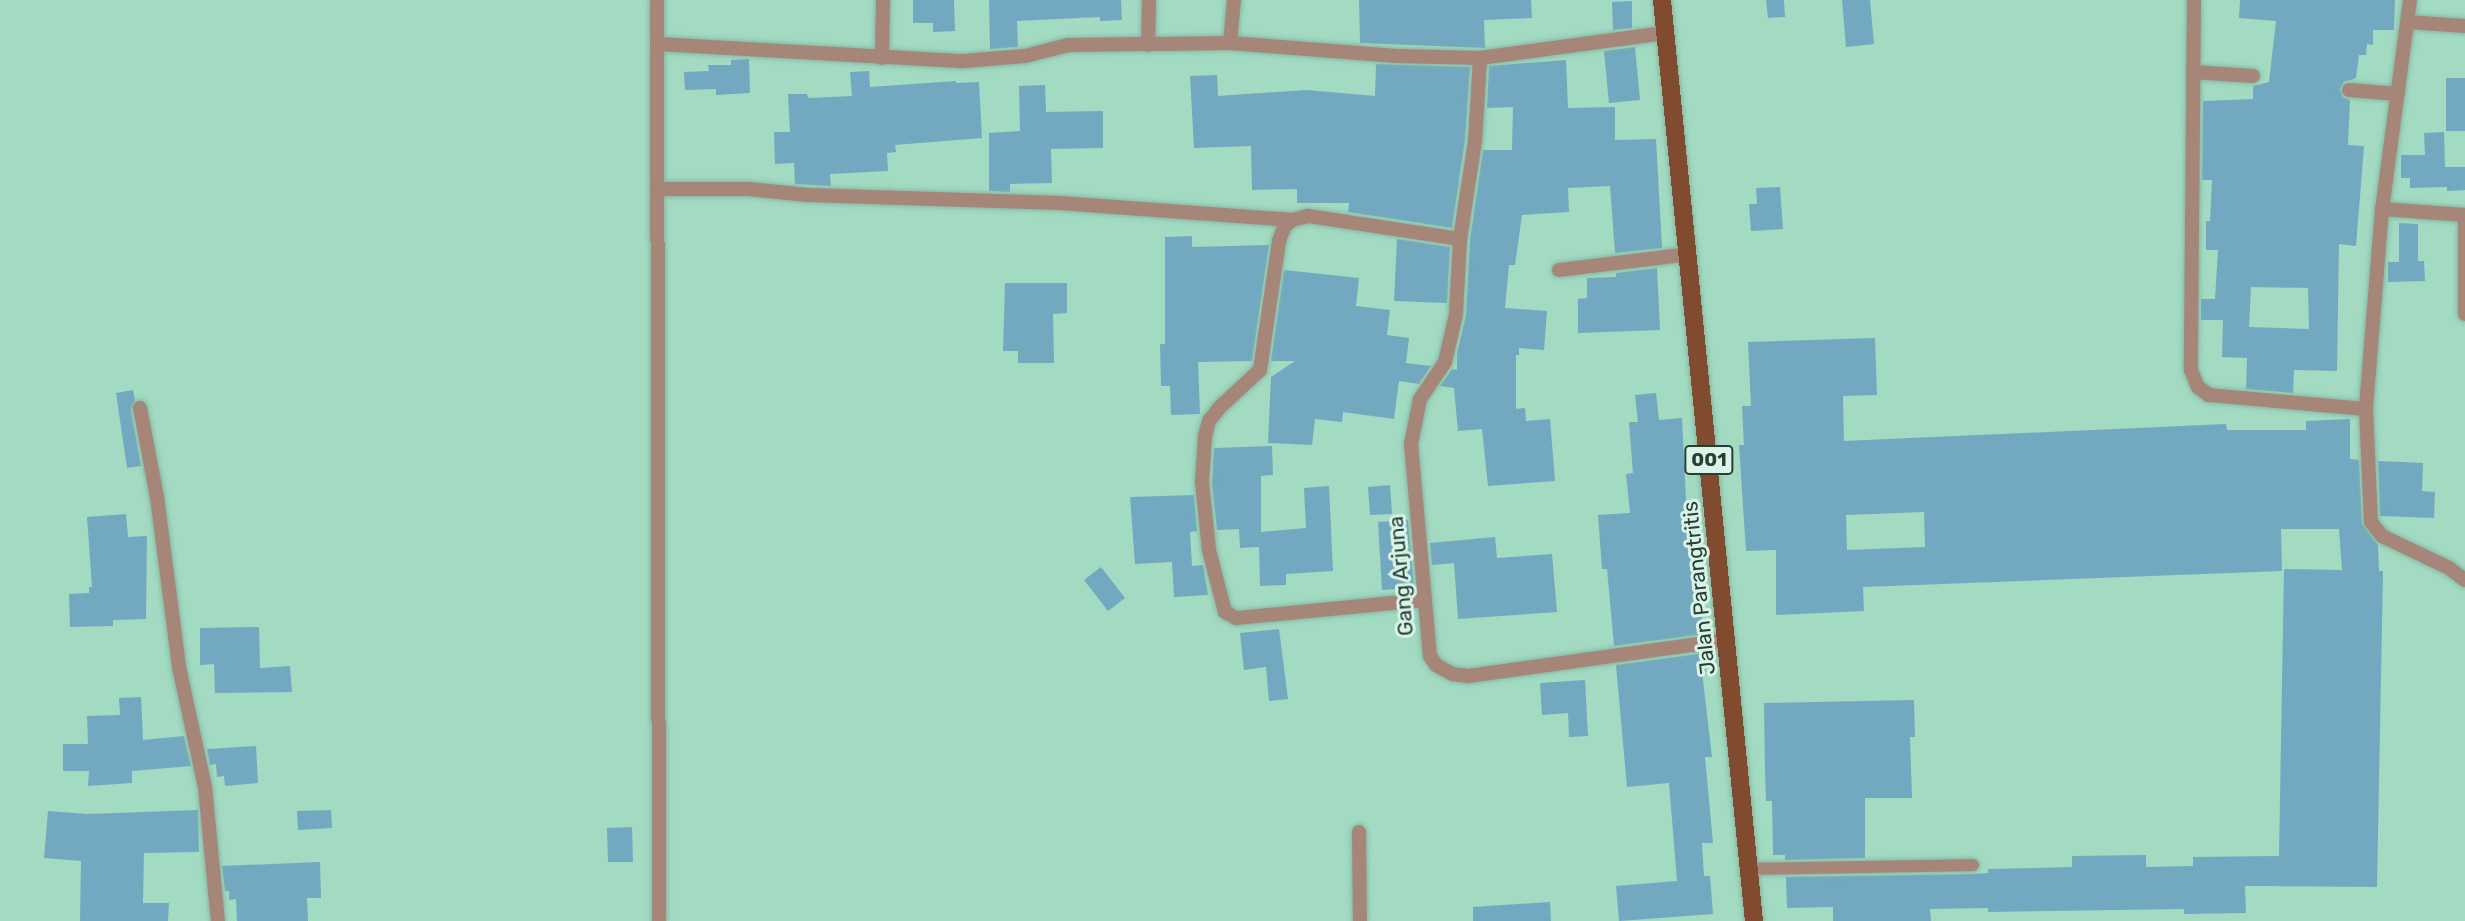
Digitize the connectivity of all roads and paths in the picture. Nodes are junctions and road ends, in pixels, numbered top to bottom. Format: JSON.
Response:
{"nodes":[{"id":1,"x":657,"y":0,"type":"edge"},
{"id":2,"x":883,"y":0,"type":"edge"},
{"id":3,"x":1149,"y":0,"type":"edge"},
{"id":4,"x":1234,"y":0,"type":"edge"},
{"id":5,"x":1662,"y":0,"type":"edge"},
{"id":6,"x":2193,"y":0,"type":"edge"},
{"id":7,"x":2410,"y":0,"type":"edge"},
{"id":8,"x":2407,"y":22,"type":"junction"},
{"id":9,"x":2465,"y":26,"type":"edge"},
{"id":10,"x":1665,"y":33,"type":"junction"},
{"id":11,"x":1230,"y":43,"type":"junction"},
{"id":12,"x":657,"y":44,"type":"junction"},
{"id":13,"x":1148,"y":45,"type":"junction"},
{"id":14,"x":882,"y":58,"type":"junction"},
{"id":15,"x":1480,"y":58,"type":"junction"},
{"id":16,"x":2193,"y":72,"type":"junction"},
{"id":17,"x":2253,"y":76,"type":"dead end"},
{"id":18,"x":2349,"y":90,"type":"dead end"},
{"id":19,"x":2398,"y":94,"type":"junction"},
{"id":20,"x":659,"y":189,"type":"junction"},
{"id":21,"x":2382,"y":209,"type":"junction"},
{"id":22,"x":2465,"y":215,"type":"edge"},
{"id":23,"x":1292,"y":220,"type":"junction"},
{"id":24,"x":2465,"y":222,"type":"edge"},
{"id":25,"x":1460,"y":239,"type":"junction"},
{"id":26,"x":1689,"y":254,"type":"junction"},
{"id":27,"x":1559,"y":270,"type":"dead end"},
{"id":28,"x":2465,"y":314,"type":"edge"},
{"id":29,"x":140,"y":408,"type":"dead end"},
{"id":30,"x":2366,"y":409,"type":"junction"},
{"id":31,"x":2465,"y":580,"type":"edge"},
{"id":32,"x":1424,"y":600,"type":"junction"},
{"id":33,"x":1727,"y":640,"type":"junction"},
{"id":34,"x":1359,"y":832,"type":"dead end"},
{"id":35,"x":1973,"y":865,"type":"dead end"},
{"id":36,"x":1749,"y":869,"type":"junction"},
{"id":37,"x":218,"y":921,"type":"edge"},
{"id":38,"x":659,"y":921,"type":"edge"},
{"id":39,"x":1360,"y":921,"type":"edge"},
{"id":40,"x":1754,"y":921,"type":"edge"}],
"edges":[{"from":1,"to":12,"type":"street"},
{"from":2,"to":14,"type":"street"},
{"from":3,"to":13,"type":"street"},
{"from":4,"to":11,"type":"street"},
{"from":5,"to":10,"type":"main road","name":"Jalan Parangtritis","number":"001"},
{"from":6,"to":16,"type":"street"},
{"from":7,"to":8,"type":"street"},
{"from":8,"to":9,"type":"street"},
{"from":8,"to":19,"type":"street"},
{"from":10,"to":15,"type":"street"},
{"from":10,"to":26,"type":"main road","name":"Jalan Parangtritis","number":"001"},
{"from":11,"to":13,"type":"street"},
{"from":11,"to":15,"type":"street"},
{"from":12,"to":14,"type":"street"},
{"from":12,"to":20,"type":"street"},
{"from":13,"to":14,"type":"street"},
{"from":15,"to":25,"type":"street"},
{"from":16,"to":17,"type":"street"},
{"from":16,"to":30,"type":"street"},
{"from":18,"to":19,"type":"street"},
{"from":19,"to":21,"type":"street"},
{"from":20,"to":23,"type":"street"},
{"from":20,"to":38,"type":"street"},
{"from":21,"to":22,"type":"street"},
{"from":21,"to":30,"type":"street"},
{"from":23,"to":25,"type":"street"},
{"from":23,"to":32,"type":"street"},
{"from":24,"to":28,"type":"street"},
{"from":25,"to":32,"type":"street","name":"Gang Arjuna"},
{"from":26,"to":27,"type":"street"},
{"from":26,"to":33,"type":"main road","name":"Jalan Parangtritis","number":"001"},
{"from":29,"to":37,"type":"street"},
{"from":30,"to":31,"type":"street"},
{"from":32,"to":33,"type":"street","name":"Gang Arjuna"},
{"from":33,"to":36,"type":"main road","name":"Jalan Parangtritis","number":"001"},
{"from":34,"to":39,"type":"street"},
{"from":35,"to":36,"type":"lane"},
{"from":36,"to":40,"type":"main road","name":"Jalan Parangtritis","number":"001"}]}
